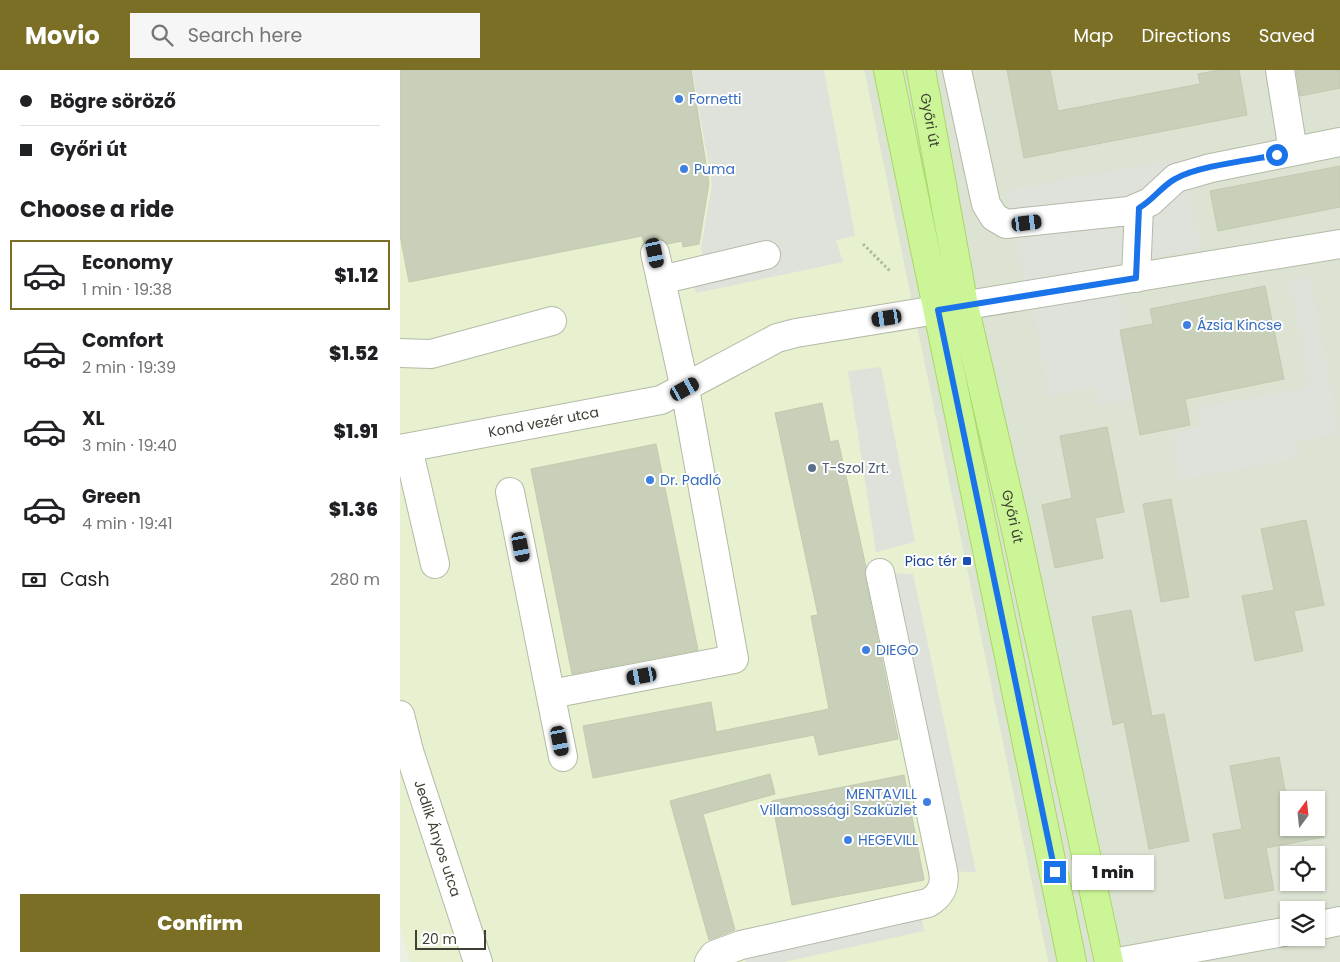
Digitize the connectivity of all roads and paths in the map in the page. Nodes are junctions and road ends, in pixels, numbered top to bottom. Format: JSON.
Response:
{"nodes":[{"id":1,"x":888,"y":70,"type":"edge"},
{"id":2,"x":921,"y":70,"type":"edge"},
{"id":3,"x":957,"y":70,"type":"edge"},
{"id":4,"x":1280,"y":70,"type":"edge"},
{"id":5,"x":1340,"y":142,"type":"edge"},
{"id":6,"x":1293,"y":152,"type":"junction"},
{"id":7,"x":1139,"y":208,"type":"junction"},
{"id":8,"x":863,"y":244,"type":"dead end"},
{"id":9,"x":1340,"y":244,"type":"edge"},
{"id":10,"x":655,"y":253,"type":"dead end"},
{"id":11,"x":766,"y":255,"type":"dead end"},
{"id":12,"x":890,"y":271,"type":"dead end"},
{"id":13,"x":1136,"y":278,"type":"junction"},
{"id":14,"x":661,"y":280,"type":"junction"},
{"id":15,"x":964,"y":306,"type":"junction"},
{"id":16,"x":938,"y":310,"type":"junction"},
{"id":17,"x":552,"y":321,"type":"dead end"},
{"id":18,"x":400,"y":353,"type":"edge"},
{"id":19,"x":685,"y":389,"type":"junction"},
{"id":20,"x":404,"y":449,"type":"edge"},
{"id":21,"x":510,"y":492,"type":"dead end"},
{"id":22,"x":435,"y":564,"type":"dead end"},
{"id":23,"x":880,"y":573,"type":"dead end"},
{"id":24,"x":551,"y":694,"type":"junction"},
{"id":25,"x":400,"y":714,"type":"edge"},
{"id":26,"x":563,"y":757,"type":"dead end"},
{"id":27,"x":1340,"y":922,"type":"edge"},
{"id":28,"x":1325,"y":924,"type":"edge"},
{"id":29,"x":1280,"y":933,"type":"edge"},
{"id":30,"x":478,"y":962,"type":"edge"},
{"id":31,"x":709,"y":962,"type":"edge"},
{"id":32,"x":1072,"y":962,"type":"edge"},
{"id":33,"x":1109,"y":962,"type":"edge"},
{"id":34,"x":1118,"y":962,"type":"edge"}],
"edges":[{"from":1,"to":16,"type":"main road"},
{"from":2,"to":15,"type":"main road","name":"Győri út"},
{"from":3,"to":7,"type":"street"},
{"from":4,"to":6,"type":"street"},
{"from":5,"to":6,"type":"street"},
{"from":6,"to":7,"type":"street"},
{"from":7,"to":13,"type":"street"},
{"from":8,"to":12,"type":"path"},
{"from":9,"to":13,"type":"street","name":"Kond vezér utca"},
{"from":10,"to":14,"type":"street"},
{"from":11,"to":14,"type":"street"},
{"from":13,"to":15,"type":"street","name":"Kond vezér utca"},
{"from":14,"to":19,"type":"street"},
{"from":15,"to":16,"type":"street","name":"Kond vezér utca"},
{"from":15,"to":33,"type":"main road","name":"Győri út"},
{"from":16,"to":19,"type":"street","name":"Kond vezér utca"},
{"from":16,"to":32,"type":"main road"},
{"from":17,"to":18,"type":"street"},
{"from":19,"to":20,"type":"street","name":"Kond vezér utca"},
{"from":19,"to":24,"type":"street"},
{"from":20,"to":22,"type":"street"},
{"from":21,"to":24,"type":"street"},
{"from":23,"to":31,"type":"street"},
{"from":24,"to":26,"type":"street"},
{"from":25,"to":30,"type":"street","name":"Jedlik Ányos utca"},
{"from":27,"to":28,"type":"street"},
{"from":29,"to":34,"type":"street"}]}
